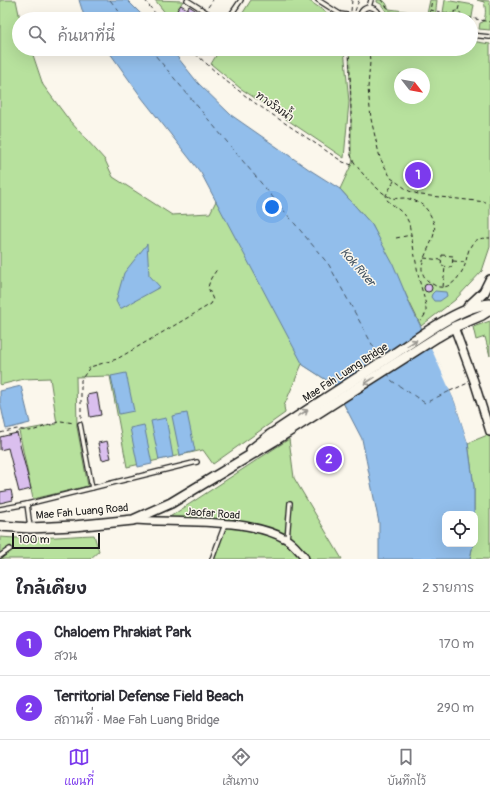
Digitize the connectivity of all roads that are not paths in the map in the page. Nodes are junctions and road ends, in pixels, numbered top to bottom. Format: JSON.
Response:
{"nodes":[{"id":1,"x":187,"y":0,"type":"edge"},
{"id":2,"x":241,"y":0,"type":"edge"},
{"id":3,"x":318,"y":0,"type":"edge"},
{"id":4,"x":371,"y":0,"type":"edge"},
{"id":5,"x":369,"y":7,"type":"junction"},
{"id":6,"x":206,"y":12,"type":"edge"},
{"id":7,"x":233,"y":12,"type":"edge"},
{"id":8,"x":337,"y":12,"type":"edge"},
{"id":9,"x":361,"y":12,"type":"edge"},
{"id":10,"x":378,"y":12,"type":"edge"},
{"id":11,"x":478,"y":35,"type":"edge"},
{"id":12,"x":490,"y":38,"type":"edge"},
{"id":13,"x":490,"y":280,"type":"edge"},
{"id":14,"x":490,"y":304,"type":"edge"},
{"id":15,"x":490,"y":310,"type":"edge"},
{"id":16,"x":462,"y":311,"type":"junction"},
{"id":17,"x":454,"y":327,"type":"junction"},
{"id":18,"x":435,"y":333,"type":"junction"},
{"id":19,"x":80,"y":424,"type":"road end"},
{"id":20,"x":490,"y":432,"type":"edge"},
{"id":21,"x":272,"y":438,"type":"joint"},
{"id":22,"x":197,"y":462,"type":"dead end"},
{"id":23,"x":92,"y":488,"type":"junction"},
{"id":24,"x":290,"y":503,"type":"dead end"},
{"id":25,"x":27,"y":504,"type":"junction"},
{"id":26,"x":0,"y":509,"type":"edge"},
{"id":27,"x":133,"y":520,"type":"junction"},
{"id":28,"x":226,"y":523,"type":"junction"},
{"id":29,"x":0,"y":526,"type":"edge"},
{"id":30,"x":30,"y":528,"type":"junction"},
{"id":31,"x":287,"y":540,"type":"junction"},
{"id":32,"x":10,"y":549,"type":"dead end"},
{"id":33,"x":0,"y":556,"type":"edge"},
{"id":34,"x":212,"y":559,"type":"edge"},
{"id":35,"x":305,"y":559,"type":"edge"}],
"edges":[{"from":1,"to":6,"type":"lane"},
{"from":2,"to":7,"type":"lane"},
{"from":3,"to":8,"type":"lane"},
{"from":4,"to":5,"type":"lane"},
{"from":5,"to":9,"type":"lane"},
{"from":5,"to":10,"type":"lane"},
{"from":11,"to":12,"type":"lane"},
{"from":13,"to":16,"type":"street"},
{"from":14,"to":16,"type":"street"},
{"from":15,"to":17,"type":"street"},
{"from":16,"to":18,"type":"street"},
{"from":17,"to":18,"type":"street"},
{"from":17,"to":20,"type":"street"},
{"from":18,"to":21,"type":"street","name":"Mae Fah Luang Bridge"},
{"from":19,"to":23,"type":"lane"},
{"from":21,"to":27,"type":"street","name":"Mae Fah Luang Road"},
{"from":22,"to":23,"type":"lane"},
{"from":23,"to":25,"type":"lane"},
{"from":24,"to":31,"type":"lane"},
{"from":25,"to":26,"type":"lane"},
{"from":25,"to":30,"type":"lane"},
{"from":27,"to":28,"type":"street","name":"Jaofar Road"},
{"from":27,"to":30,"type":"street","name":"Mae Fah Luang Road"},
{"from":28,"to":31,"type":"street","name":"Jaofar Road"},
{"from":28,"to":34,"type":"lane"},
{"from":29,"to":30,"type":"street","name":"Mae Fah Luang Road"},
{"from":31,"to":35,"type":"street","name":"Jaofar Road"},
{"from":32,"to":33,"type":"lane"}]}
